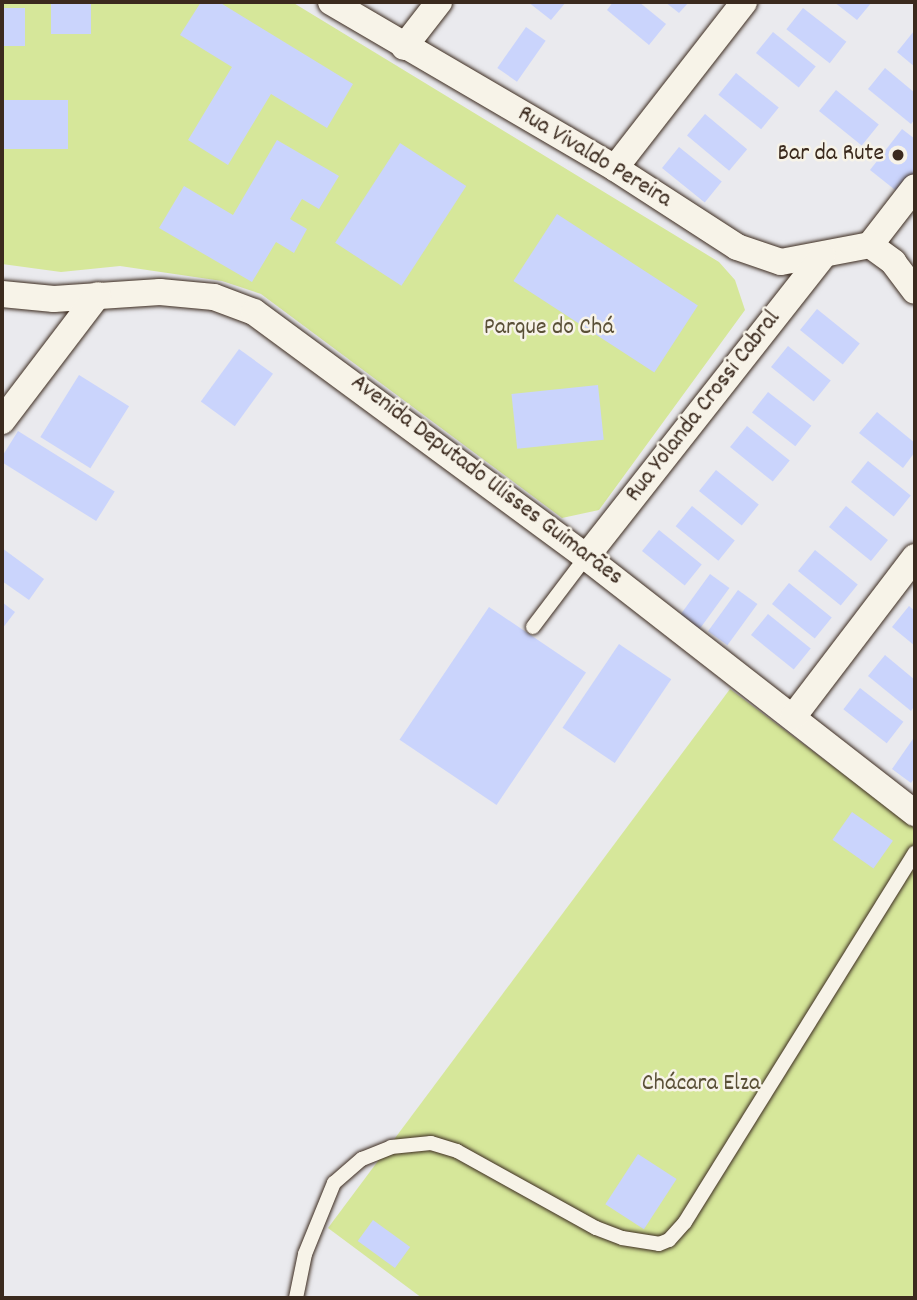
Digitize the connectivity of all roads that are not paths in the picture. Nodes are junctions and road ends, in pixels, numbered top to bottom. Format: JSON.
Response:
{"nodes":[{"id":1,"x":331,"y":2,"type":"edge"},
{"id":2,"x":439,"y":2,"type":"edge"},
{"id":3,"x":744,"y":2,"type":"edge"},
{"id":4,"x":404,"y":47,"type":"junction"},
{"id":5,"x":615,"y":168,"type":"junction"},
{"id":6,"x":915,"y":187,"type":"edge"},
{"id":7,"x":870,"y":244,"type":"junction"},
{"id":8,"x":822,"y":257,"type":"junction"},
{"id":9,"x":915,"y":291,"type":"edge"},
{"id":10,"x":2,"y":294,"type":"edge"},
{"id":11,"x":98,"y":295,"type":"junction"},
{"id":12,"x":2,"y":421,"type":"edge"},
{"id":13,"x":586,"y":557,"type":"junction"},
{"id":14,"x":915,"y":557,"type":"edge"},
{"id":15,"x":533,"y":627,"type":"dead end"},
{"id":16,"x":793,"y":717,"type":"junction"},
{"id":17,"x":915,"y":813,"type":"edge"},
{"id":18,"x":915,"y":853,"type":"edge"},
{"id":19,"x":296,"y":1298,"type":"edge"}],
"edges":[{"from":1,"to":4,"type":"street","name":"Rua Vivaldo Pereira"},
{"from":2,"to":4,"type":"street"},
{"from":3,"to":5,"type":"street"},
{"from":4,"to":5,"type":"street","name":"Rua Vivaldo Pereira"},
{"from":5,"to":8,"type":"street","name":"Rua Vivaldo Pereira"},
{"from":6,"to":7,"type":"street"},
{"from":7,"to":8,"type":"street","name":"Rua Vivaldo Pereira"},
{"from":7,"to":9,"type":"street"},
{"from":8,"to":13,"type":"street","name":"Rua Yolanda Crossi Cabral"},
{"from":10,"to":11,"type":"street","name":"Avenida Deputado Ulisses Guimarães"},
{"from":11,"to":12,"type":"street"},
{"from":11,"to":13,"type":"street","name":"Avenida Deputado Ulisses Guimarães"},
{"from":13,"to":15,"type":"lane"},
{"from":13,"to":16,"type":"street","name":"Avenida Deputado Ulisses Guimarães"},
{"from":14,"to":16,"type":"street"},
{"from":16,"to":17,"type":"street","name":"Avenida Deputado Ulisses Guimarães"},
{"from":18,"to":19,"type":"lane"}]}
